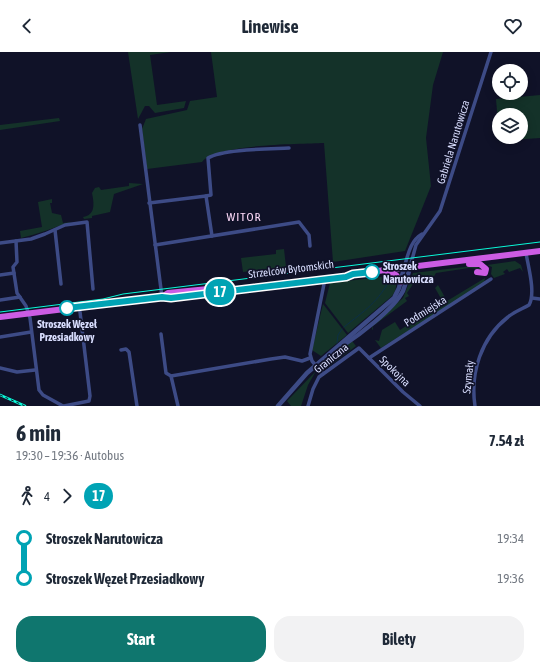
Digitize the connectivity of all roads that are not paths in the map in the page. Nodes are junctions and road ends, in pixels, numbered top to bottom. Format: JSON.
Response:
{"nodes":[{"id":1,"x":491,"y":52,"type":"edge"},
{"id":2,"x":140,"y":125,"type":"dead end"},
{"id":3,"x":289,"y":148,"type":"dead end"},
{"id":4,"x":206,"y":196,"type":"junction"},
{"id":5,"x":149,"y":203,"type":"junction"},
{"id":6,"x":55,"y":230,"type":"junction"},
{"id":7,"x":212,"y":236,"type":"junction"},
{"id":8,"x":16,"y":241,"type":"junction"},
{"id":9,"x":0,"y":243,"type":"edge"},
{"id":10,"x":154,"y":245,"type":"junction"},
{"id":11,"x":310,"y":246,"type":"dead end"},
{"id":12,"x":540,"y":251,"type":"edge"},
{"id":13,"x":526,"y":253,"type":"junction"},
{"id":14,"x":450,"y":263,"type":"junction"},
{"id":15,"x":407,"y":267,"type":"junction"},
{"id":16,"x":384,"y":270,"type":"junction"},
{"id":17,"x":477,"y":272,"type":"dead end"},
{"id":18,"x":14,"y":273,"type":"junction"},
{"id":19,"x":353,"y":274,"type":"junction"},
{"id":20,"x":0,"y":275,"type":"edge"},
{"id":21,"x":325,"y":279,"type":"junction"},
{"id":22,"x":491,"y":279,"type":"dead end"},
{"id":23,"x":401,"y":282,"type":"junction"},
{"id":24,"x":61,"y":284,"type":"dead end"},
{"id":25,"x":93,"y":289,"type":"dead end"},
{"id":26,"x":20,"y":297,"type":"junction"},
{"id":27,"x":162,"y":297,"type":"junction"},
{"id":28,"x":532,"y":298,"type":"junction"},
{"id":29,"x":540,"y":298,"type":"edge"},
{"id":30,"x":0,"y":300,"type":"edge"},
{"id":31,"x":80,"y":312,"type":"dead end"},
{"id":32,"x":29,"y":313,"type":"junction"},
{"id":33,"x":0,"y":318,"type":"edge"},
{"id":34,"x":31,"y":332,"type":"junction"},
{"id":35,"x":161,"y":334,"type":"dead end"},
{"id":36,"x":0,"y":336,"type":"edge"},
{"id":37,"x":359,"y":348,"type":"joint"},
{"id":38,"x":121,"y":350,"type":"dead end"},
{"id":39,"x":330,"y":354,"type":"junction"},
{"id":40,"x":310,"y":358,"type":"junction"},
{"id":41,"x":369,"y":358,"type":"junction"},
{"id":42,"x":316,"y":366,"type":"junction"},
{"id":43,"x":0,"y":368,"type":"edge"},
{"id":44,"x":35,"y":370,"type":"junction"},
{"id":45,"x":323,"y":374,"type":"junction"},
{"id":46,"x":171,"y":376,"type":"junction"},
{"id":47,"x":64,"y":406,"type":"edge"},
{"id":48,"x":137,"y":406,"type":"edge"},
{"id":49,"x":178,"y":406,"type":"edge"},
{"id":50,"x":278,"y":406,"type":"edge"},
{"id":51,"x":308,"y":406,"type":"edge"},
{"id":52,"x":420,"y":406,"type":"edge"},
{"id":53,"x":475,"y":406,"type":"edge"}],
"edges":[{"from":1,"to":15,"type":"street","name":"Gabriela Narutowicza"},
{"from":2,"to":5,"type":"street"},
{"from":3,"to":4,"type":"street"},
{"from":4,"to":5,"type":"street"},
{"from":4,"to":7,"type":"street"},
{"from":5,"to":10,"type":"street"},
{"from":6,"to":8,"type":"street"},
{"from":6,"to":24,"type":"street"},
{"from":6,"to":25,"type":"street"},
{"from":7,"to":10,"type":"street"},
{"from":7,"to":11,"type":"street"},
{"from":8,"to":9,"type":"street"},
{"from":8,"to":18,"type":"street"},
{"from":10,"to":27,"type":"street"},
{"from":12,"to":13,"type":"highway"},
{"from":13,"to":14,"type":"highway"},
{"from":13,"to":28,"type":"street"},
{"from":14,"to":15,"type":"highway","name":"Strzelców Bytomskich"},
{"from":14,"to":17,"type":"highway"},
{"from":15,"to":16,"type":"highway","name":"Strzelców Bytomskich"},
{"from":15,"to":23,"type":"street"},
{"from":15,"to":39,"type":"street"},
{"from":16,"to":19,"type":"highway","name":"Strzelców Bytomskich"},
{"from":16,"to":23,"type":"highway"},
{"from":18,"to":20,"type":"street"},
{"from":18,"to":26,"type":"street"},
{"from":19,"to":21,"type":"highway","name":"Strzelców Bytomskich"},
{"from":19,"to":27,"type":"highway","name":"Strzelców Bytomskich"},
{"from":21,"to":27,"type":"highway","name":"Strzelców Bytomskich"},
{"from":21,"to":40,"type":"street"},
{"from":22,"to":41,"type":"street","name":"Podmiejska"},
{"from":23,"to":39,"type":"street"},
{"from":26,"to":30,"type":"street"},
{"from":26,"to":32,"type":"street"},
{"from":27,"to":32,"type":"highway","name":"Strzelców Bytomskich"},
{"from":28,"to":29,"type":"street"},
{"from":28,"to":53,"type":"street","name":"Szymały"},
{"from":31,"to":47,"type":"street"},
{"from":32,"to":33,"type":"highway","name":"Strzelców Bytomskich"},
{"from":32,"to":34,"type":"street"},
{"from":34,"to":36,"type":"street"},
{"from":34,"to":44,"type":"street"},
{"from":35,"to":46,"type":"street"},
{"from":37,"to":41,"type":"street","name":"Spokojna"},
{"from":37,"to":45,"type":"street","name":"Graniczna"},
{"from":38,"to":48,"type":"street"},
{"from":39,"to":42,"type":"street"},
{"from":40,"to":42,"type":"street"},
{"from":40,"to":46,"type":"street"},
{"from":41,"to":52,"type":"street","name":"Spokojna"},
{"from":42,"to":45,"type":"street"},
{"from":42,"to":50,"type":"street"},
{"from":43,"to":44,"type":"street"},
{"from":44,"to":47,"type":"street"},
{"from":45,"to":51,"type":"street","name":"Graniczna"},
{"from":46,"to":49,"type":"street"}]}
